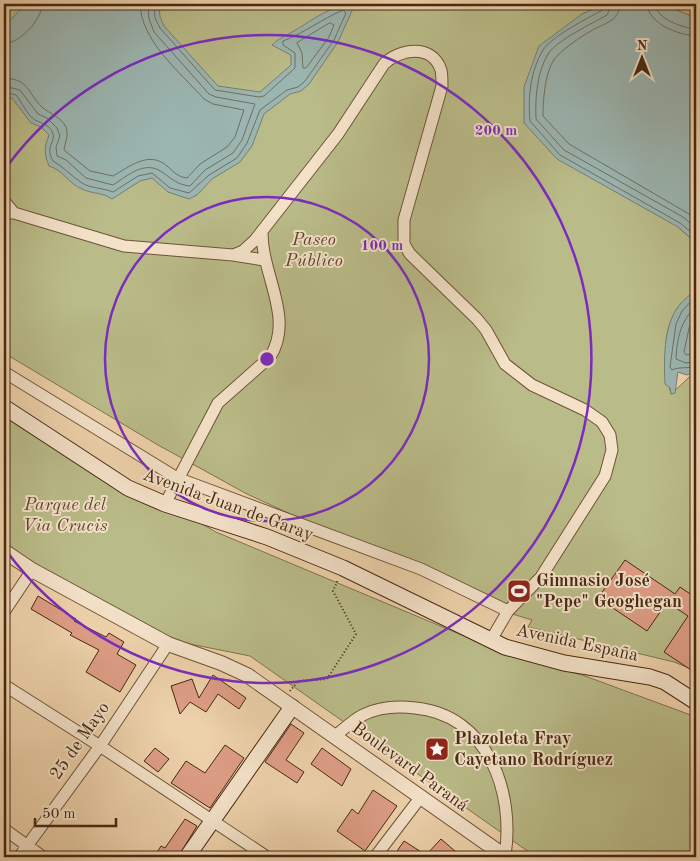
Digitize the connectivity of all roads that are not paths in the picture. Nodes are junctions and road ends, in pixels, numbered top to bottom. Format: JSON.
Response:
{"nodes":[{"id":1,"x":4,"y":201,"type":"edge"},
{"id":2,"x":9,"y":213,"type":"edge"},
{"id":3,"x":262,"y":231,"type":"junction"},
{"id":4,"x":233,"y":255,"type":"junction"},
{"id":5,"x":264,"y":260,"type":"junction"},
{"id":6,"x":4,"y":372,"type":"edge"},
{"id":7,"x":4,"y":407,"type":"edge"},
{"id":8,"x":177,"y":478,"type":"junction"},
{"id":9,"x":165,"y":504,"type":"junction"},
{"id":10,"x":4,"y":552,"type":"edge"},
{"id":11,"x":32,"y":570,"type":"junction"},
{"id":12,"x":370,"y":580,"type":"joint"},
{"id":13,"x":508,"y":611,"type":"junction"},
{"id":14,"x":4,"y":612,"type":"edge"},
{"id":15,"x":491,"y":640,"type":"junction"},
{"id":16,"x":168,"y":644,"type":"junction"},
{"id":17,"x":4,"y":685,"type":"edge"},
{"id":18,"x":696,"y":702,"type":"edge"},
{"id":19,"x":287,"y":704,"type":"junction"},
{"id":20,"x":335,"y":736,"type":"junction"},
{"id":21,"x":100,"y":746,"type":"junction"},
{"id":22,"x":420,"y":798,"type":"junction"},
{"id":23,"x":212,"y":822,"type":"junction"},
{"id":24,"x":4,"y":829,"type":"edge"},
{"id":25,"x":27,"y":845,"type":"junction"},
{"id":26,"x":19,"y":857,"type":"edge"},
{"id":27,"x":43,"y":857,"type":"edge"},
{"id":28,"x":187,"y":857,"type":"edge"},
{"id":29,"x":268,"y":857,"type":"edge"},
{"id":30,"x":376,"y":857,"type":"edge"},
{"id":31,"x":505,"y":857,"type":"edge"}],
"edges":[{"from":1,"to":2,"type":"street"},
{"from":2,"to":4,"type":"street"},
{"from":3,"to":4,"type":"street"},
{"from":3,"to":5,"type":"street"},
{"from":3,"to":13,"type":"street"},
{"from":4,"to":5,"type":"street"},
{"from":5,"to":8,"type":"street"},
{"from":6,"to":8,"type":"street"},
{"from":7,"to":9,"type":"main road","name":"Avenida Juan de Garay"},
{"from":8,"to":9,"type":"street"},
{"from":8,"to":13,"type":"street"},
{"from":9,"to":12,"type":"main road","name":"Avenida Juan de Garay"},
{"from":10,"to":11,"type":"street","name":"Boulevard Paraná"},
{"from":11,"to":14,"type":"street"},
{"from":11,"to":16,"type":"street","name":"Boulevard Paraná"},
{"from":12,"to":15,"type":"main road","name":"Avenida España"},
{"from":13,"to":15,"type":"street"},
{"from":15,"to":18,"type":"main road","name":"Avenida España"},
{"from":16,"to":19,"type":"street","name":"Boulevard Paraná"},
{"from":16,"to":21,"type":"street","name":"25 de Mayo"},
{"from":17,"to":21,"type":"street"},
{"from":19,"to":20,"type":"street","name":"Boulevard Paraná"},
{"from":19,"to":23,"type":"main road"},
{"from":20,"to":22,"type":"street","name":"Boulevard Paraná"},
{"from":20,"to":31,"type":"street"},
{"from":21,"to":23,"type":"street"},
{"from":21,"to":25,"type":"street","name":"25 de Mayo"},
{"from":22,"to":30,"type":"street"},
{"from":22,"to":31,"type":"street","name":"Boulevard Paraná"},
{"from":23,"to":28,"type":"main road"},
{"from":23,"to":29,"type":"street"},
{"from":24,"to":25,"type":"street"},
{"from":25,"to":26,"type":"street","name":"25 de Mayo"},
{"from":25,"to":27,"type":"street"}]}
